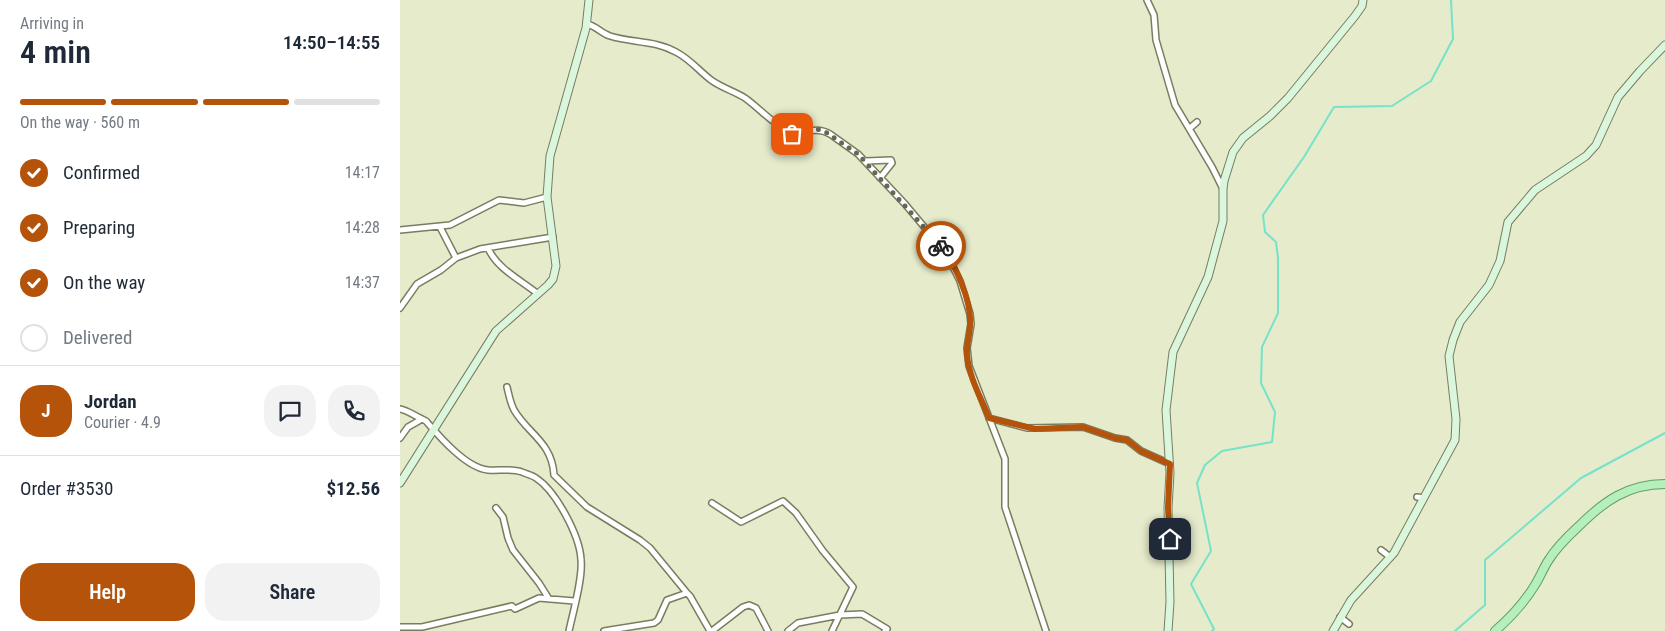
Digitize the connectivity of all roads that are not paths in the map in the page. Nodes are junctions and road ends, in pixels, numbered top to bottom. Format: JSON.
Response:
{"nodes":[{"id":1,"x":589,"y":0,"type":"edge"},
{"id":2,"x":1147,"y":0,"type":"edge"},
{"id":3,"x":1363,"y":0,"type":"edge"},
{"id":4,"x":587,"y":24,"type":"junction"},
{"id":5,"x":1665,"y":45,"type":"edge"},
{"id":6,"x":1197,"y":122,"type":"dead end"},
{"id":7,"x":1190,"y":128,"type":"junction"},
{"id":8,"x":866,"y":161,"type":"junction"},
{"id":9,"x":880,"y":178,"type":"junction"},
{"id":10,"x":1223,"y":189,"type":"junction"},
{"id":11,"x":547,"y":197,"type":"junction"},
{"id":12,"x":440,"y":227,"type":"junction"},
{"id":13,"x":400,"y":230,"type":"edge"},
{"id":14,"x":553,"y":237,"type":"junction"},
{"id":15,"x":488,"y":248,"type":"junction"},
{"id":16,"x":456,"y":258,"type":"junction"},
{"id":17,"x":538,"y":294,"type":"junction"},
{"id":18,"x":402,"y":298,"type":"edge"},
{"id":19,"x":400,"y":308,"type":"edge"},
{"id":20,"x":507,"y":387,"type":"dead end"},
{"id":21,"x":400,"y":409,"type":"edge"},
{"id":22,"x":989,"y":418,"type":"junction"},
{"id":23,"x":422,"y":419,"type":"junction"},
{"id":24,"x":434,"y":430,"type":"junction"},
{"id":25,"x":400,"y":438,"type":"edge"},
{"id":26,"x":1170,"y":464,"type":"junction"},
{"id":27,"x":400,"y":483,"type":"edge"},
{"id":28,"x":1665,"y":484,"type":"edge"},
{"id":29,"x":712,"y":503,"type":"dead end"},
{"id":30,"x":496,"y":508,"type":"dead end"},
{"id":31,"x":1381,"y":550,"type":"dead end"},
{"id":32,"x":1390,"y":557,"type":"junction"},
{"id":33,"x":687,"y":594,"type":"junction"},
{"id":34,"x":549,"y":599,"type":"junction"},
{"id":35,"x":574,"y":601,"type":"junction"},
{"id":36,"x":840,"y":615,"type":"junction"},
{"id":37,"x":1340,"y":617,"type":"junction"},
{"id":38,"x":1349,"y":624,"type":"dead end"},
{"id":39,"x":400,"y":627,"type":"edge"},
{"id":40,"x":569,"y":631,"type":"edge"},
{"id":41,"x":604,"y":631,"type":"edge"},
{"id":42,"x":711,"y":631,"type":"edge"},
{"id":43,"x":768,"y":631,"type":"edge"},
{"id":44,"x":788,"y":631,"type":"edge"},
{"id":45,"x":832,"y":631,"type":"edge"},
{"id":46,"x":885,"y":631,"type":"edge"},
{"id":47,"x":1046,"y":631,"type":"edge"},
{"id":48,"x":1168,"y":631,"type":"edge"},
{"id":49,"x":1333,"y":631,"type":"edge"},
{"id":50,"x":1495,"y":631,"type":"edge"}],
"edges":[{"from":1,"to":4,"type":"main road"},
{"from":2,"to":7,"type":"street"},
{"from":3,"to":10,"type":"main road"},
{"from":4,"to":8,"type":"street"},
{"from":4,"to":11,"type":"main road"},
{"from":5,"to":32,"type":"main road"},
{"from":6,"to":7,"type":"street"},
{"from":7,"to":10,"type":"street"},
{"from":8,"to":9,"type":"street"},
{"from":8,"to":9,"type":"street"},
{"from":9,"to":22,"type":"street"},
{"from":10,"to":26,"type":"main road"},
{"from":11,"to":12,"type":"street"},
{"from":11,"to":14,"type":"main road"},
{"from":12,"to":13,"type":"street"},
{"from":12,"to":16,"type":"street"},
{"from":14,"to":15,"type":"street"},
{"from":14,"to":17,"type":"main road"},
{"from":15,"to":16,"type":"street"},
{"from":15,"to":17,"type":"street"},
{"from":16,"to":18,"type":"street"},
{"from":17,"to":24,"type":"main road"},
{"from":18,"to":19,"type":"street"},
{"from":20,"to":33,"type":"street"},
{"from":21,"to":23,"type":"street"},
{"from":22,"to":26,"type":"street"},
{"from":22,"to":47,"type":"street"},
{"from":23,"to":24,"type":"street"},
{"from":23,"to":25,"type":"street"},
{"from":24,"to":27,"type":"main road"},
{"from":24,"to":35,"type":"street"},
{"from":26,"to":48,"type":"main road"},
{"from":28,"to":50,"type":"main road"},
{"from":29,"to":36,"type":"street"},
{"from":30,"to":34,"type":"street"},
{"from":31,"to":32,"type":"street"},
{"from":32,"to":37,"type":"main road"},
{"from":33,"to":41,"type":"street"},
{"from":33,"to":42,"type":"street"},
{"from":34,"to":35,"type":"street"},
{"from":34,"to":39,"type":"street"},
{"from":35,"to":40,"type":"street"},
{"from":36,"to":44,"type":"street"},
{"from":36,"to":45,"type":"street"},
{"from":36,"to":46,"type":"street"},
{"from":37,"to":38,"type":"street"},
{"from":37,"to":49,"type":"main road"},
{"from":42,"to":43,"type":"street"}]}
